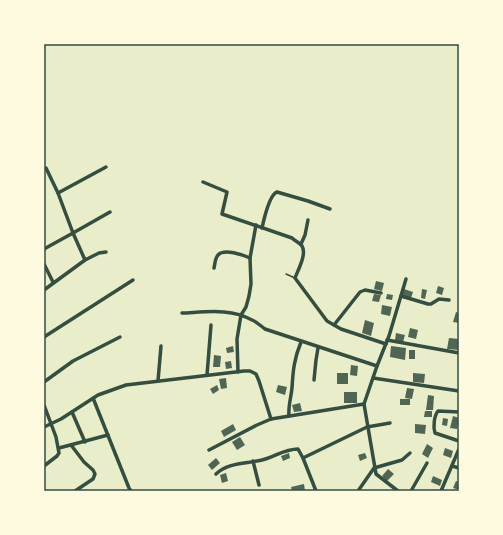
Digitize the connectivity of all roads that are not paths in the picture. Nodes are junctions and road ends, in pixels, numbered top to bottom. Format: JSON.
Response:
{"nodes":[{"id":1,"x":106,"y":167,"type":"dead end"},
{"id":2,"x":46,"y":168,"type":"dead end"},
{"id":3,"x":203,"y":182,"type":"dead end"},
{"id":4,"x":58,"y":193,"type":"junction"},
{"id":5,"x":330,"y":209,"type":"dead end"},
{"id":6,"x":110,"y":212,"type":"dead end"},
{"id":7,"x":308,"y":220,"type":"dead end"},
{"id":8,"x":256,"y":225,"type":"junction"},
{"id":9,"x":262,"y":228,"type":"junction"},
{"id":10,"x":73,"y":233,"type":"junction"},
{"id":11,"x":301,"y":244,"type":"junction"},
{"id":12,"x":44,"y":249,"type":"edge"},
{"id":13,"x":106,"y":252,"type":"dead end"},
{"id":14,"x":250,"y":258,"type":"junction"},
{"id":15,"x":85,"y":260,"type":"junction"},
{"id":16,"x":44,"y":264,"type":"edge"},
{"id":17,"x":214,"y":268,"type":"dead end"},
{"id":18,"x":286,"y":274,"type":"dead end"},
{"id":19,"x":295,"y":278,"type":"junction"},
{"id":20,"x":406,"y":279,"type":"dead end"},
{"id":21,"x":133,"y":280,"type":"dead end"},
{"id":22,"x":53,"y":282,"type":"junction"},
{"id":23,"x":44,"y":290,"type":"edge"},
{"id":24,"x":381,"y":293,"type":"dead end"},
{"id":25,"x":401,"y":296,"type":"junction"},
{"id":26,"x":449,"y":300,"type":"dead end"},
{"id":27,"x":182,"y":313,"type":"dead end"},
{"id":28,"x":241,"y":315,"type":"junction"},
{"id":29,"x":210,"y":325,"type":"dead end"},
{"id":30,"x":334,"y":325,"type":"junction"},
{"id":31,"x":44,"y":337,"type":"edge"},
{"id":32,"x":120,"y":337,"type":"dead end"},
{"id":33,"x":387,"y":340,"type":"junction"},
{"id":34,"x":301,"y":342,"type":"junction"},
{"id":35,"x":386,"y":344,"type":"junction"},
{"id":36,"x":161,"y":346,"type":"dead end"},
{"id":37,"x":318,"y":348,"type":"junction"},
{"id":38,"x":459,"y":352,"type":"edge"},
{"id":39,"x":377,"y":366,"type":"junction"},
{"id":40,"x":238,"y":372,"type":"junction"},
{"id":41,"x":207,"y":375,"type":"junction"},
{"id":42,"x":373,"y":378,"type":"junction"},
{"id":43,"x":314,"y":380,"type":"dead end"},
{"id":44,"x":158,"y":381,"type":"junction"},
{"id":45,"x":44,"y":382,"type":"edge"},
{"id":46,"x":459,"y":391,"type":"edge"},
{"id":47,"x":93,"y":398,"type":"junction"},
{"id":48,"x":364,"y":404,"type":"junction"},
{"id":49,"x":44,"y":405,"type":"edge"},
{"id":50,"x":72,"y":412,"type":"junction"},
{"id":51,"x":459,"y":412,"type":"edge"},
{"id":52,"x":289,"y":416,"type":"junction"},
{"id":53,"x":271,"y":419,"type":"junction"},
{"id":54,"x":390,"y":422,"type":"dead end"},
{"id":55,"x":51,"y":424,"type":"junction"},
{"id":56,"x":44,"y":427,"type":"edge"},
{"id":57,"x":367,"y":427,"type":"junction"},
{"id":58,"x":108,"y":435,"type":"junction"},
{"id":59,"x":459,"y":441,"type":"edge"},
{"id":60,"x":85,"y":442,"type":"junction"},
{"id":61,"x":71,"y":445,"type":"junction"},
{"id":62,"x":59,"y":448,"type":"junction"},
{"id":63,"x":209,"y":450,"type":"dead end"},
{"id":64,"x":459,"y":450,"type":"edge"},
{"id":65,"x":410,"y":454,"type":"dead end"},
{"id":66,"x":303,"y":458,"type":"junction"},
{"id":67,"x":253,"y":461,"type":"junction"},
{"id":68,"x":426,"y":462,"type":"dead end"},
{"id":69,"x":44,"y":466,"type":"edge"},
{"id":70,"x":452,"y":466,"type":"junction"},
{"id":71,"x":374,"y":468,"type":"junction"},
{"id":72,"x":459,"y":468,"type":"edge"},
{"id":73,"x":216,"y":474,"type":"dead end"},
{"id":74,"x":259,"y":485,"type":"dead end"},
{"id":75,"x":75,"y":491,"type":"edge"},
{"id":76,"x":131,"y":491,"type":"edge"},
{"id":77,"x":316,"y":491,"type":"edge"},
{"id":78,"x":358,"y":491,"type":"edge"},
{"id":79,"x":398,"y":491,"type":"edge"},
{"id":80,"x":411,"y":491,"type":"edge"},
{"id":81,"x":442,"y":491,"type":"edge"}],
"edges":[{"from":1,"to":4,"type":"street"},
{"from":2,"to":4,"type":"street"},
{"from":3,"to":8,"type":"street"},
{"from":4,"to":10,"type":"street"},
{"from":5,"to":9,"type":"street"},
{"from":6,"to":10,"type":"street"},
{"from":7,"to":11,"type":"street"},
{"from":8,"to":9,"type":"street"},
{"from":8,"to":14,"type":"street"},
{"from":9,"to":11,"type":"street"},
{"from":10,"to":12,"type":"street"},
{"from":10,"to":15,"type":"street"},
{"from":11,"to":19,"type":"street"},
{"from":13,"to":15,"type":"street"},
{"from":14,"to":17,"type":"street"},
{"from":14,"to":28,"type":"street"},
{"from":15,"to":22,"type":"street"},
{"from":16,"to":22,"type":"street"},
{"from":18,"to":19,"type":"lane"},
{"from":19,"to":30,"type":"street"},
{"from":20,"to":25,"type":"street"},
{"from":21,"to":31,"type":"street"},
{"from":22,"to":23,"type":"street"},
{"from":24,"to":30,"type":"street"},
{"from":25,"to":26,"type":"street"},
{"from":25,"to":33,"type":"street"},
{"from":27,"to":28,"type":"street"},
{"from":28,"to":34,"type":"street"},
{"from":28,"to":40,"type":"street"},
{"from":29,"to":41,"type":"street"},
{"from":30,"to":35,"type":"street"},
{"from":32,"to":45,"type":"street"},
{"from":33,"to":35,"type":"street"},
{"from":33,"to":38,"type":"street"},
{"from":34,"to":37,"type":"street"},
{"from":34,"to":52,"type":"street"},
{"from":35,"to":39,"type":"street"},
{"from":36,"to":44,"type":"street"},
{"from":37,"to":39,"type":"street"},
{"from":37,"to":43,"type":"street"},
{"from":39,"to":42,"type":"street"},
{"from":40,"to":41,"type":"street"},
{"from":40,"to":53,"type":"street"},
{"from":41,"to":44,"type":"street"},
{"from":42,"to":46,"type":"street"},
{"from":42,"to":48,"type":"street"},
{"from":44,"to":47,"type":"street"},
{"from":47,"to":50,"type":"street"},
{"from":47,"to":58,"type":"street"},
{"from":48,"to":52,"type":"street"},
{"from":48,"to":57,"type":"street"},
{"from":49,"to":55,"type":"street"},
{"from":50,"to":55,"type":"street"},
{"from":50,"to":60,"type":"street"},
{"from":51,"to":59,"type":"street"},
{"from":52,"to":53,"type":"street"},
{"from":53,"to":63,"type":"street"},
{"from":54,"to":57,"type":"street"},
{"from":55,"to":56,"type":"street"},
{"from":55,"to":62,"type":"street"},
{"from":57,"to":66,"type":"street"},
{"from":57,"to":71,"type":"street"},
{"from":58,"to":60,"type":"street"},
{"from":58,"to":76,"type":"street"},
{"from":60,"to":61,"type":"street"},
{"from":61,"to":62,"type":"street"},
{"from":61,"to":75,"type":"street"},
{"from":62,"to":69,"type":"street"},
{"from":64,"to":70,"type":"street"},
{"from":65,"to":71,"type":"street"},
{"from":66,"to":67,"type":"street"},
{"from":66,"to":77,"type":"street"},
{"from":67,"to":73,"type":"street"},
{"from":67,"to":74,"type":"street"},
{"from":68,"to":80,"type":"street"},
{"from":70,"to":72,"type":"street"},
{"from":70,"to":81,"type":"street"},
{"from":71,"to":78,"type":"street"},
{"from":71,"to":79,"type":"street"}]}
